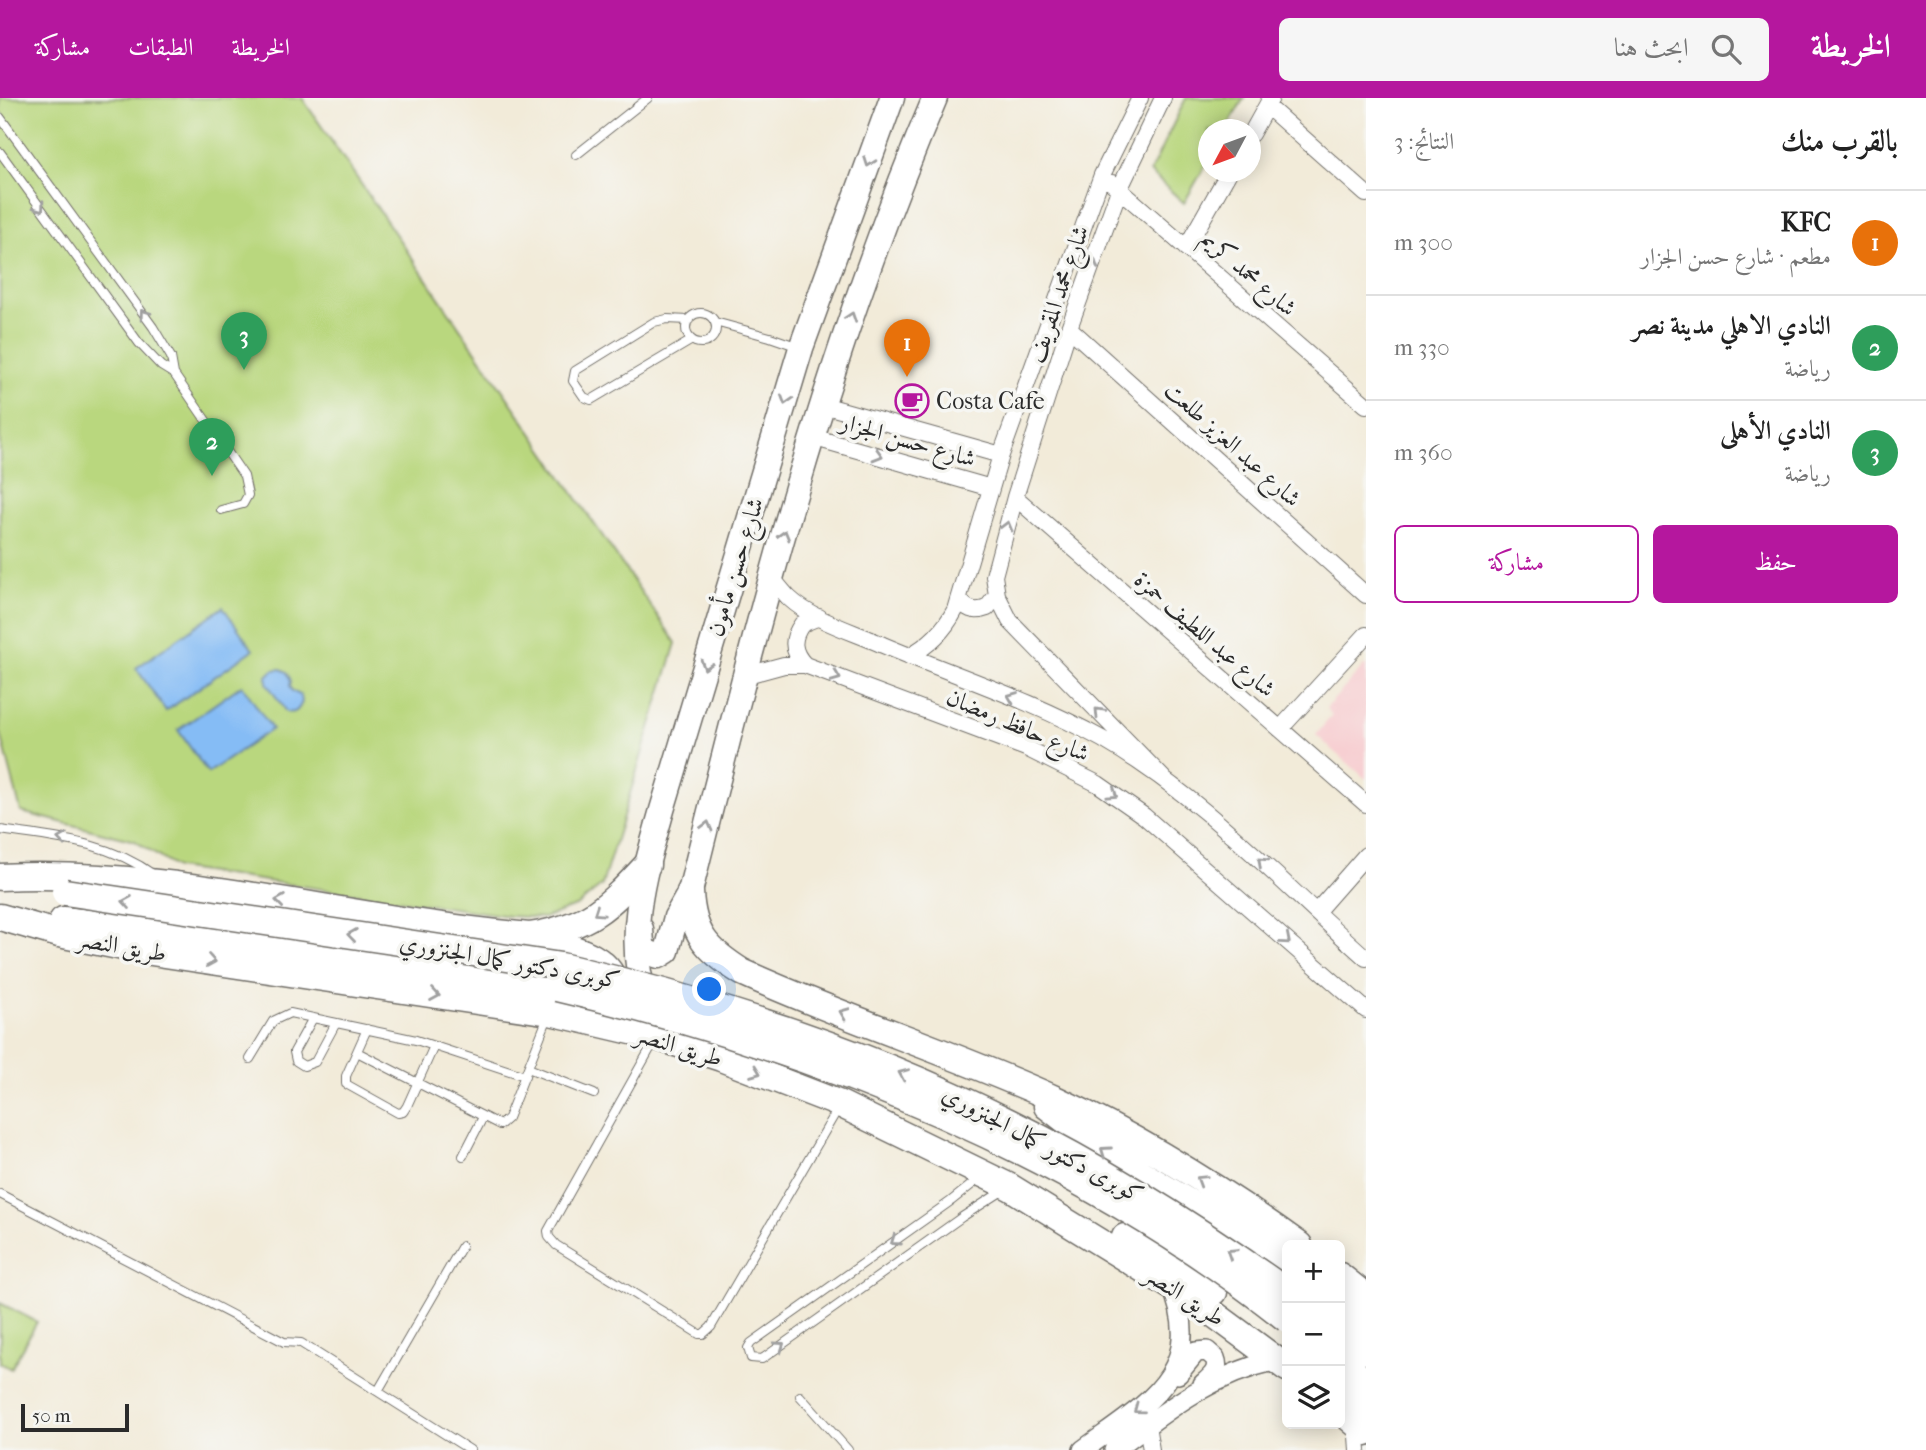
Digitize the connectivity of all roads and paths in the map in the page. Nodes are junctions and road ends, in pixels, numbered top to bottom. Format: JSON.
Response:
{"nodes":[{"id":1,"x":648,"y":98,"type":"edge"},
{"id":2,"x":892,"y":98,"type":"edge"},
{"id":3,"x":935,"y":98,"type":"edge"},
{"id":4,"x":1140,"y":98,"type":"edge"},
{"id":5,"x":1163,"y":98,"type":"edge"},
{"id":6,"x":1269,"y":102,"type":"edge"},
{"id":7,"x":0,"y":117,"type":"edge"},
{"id":8,"x":1259,"y":119,"type":"edge"},
{"id":9,"x":0,"y":152,"type":"edge"},
{"id":10,"x":576,"y":155,"type":"dead end"},
{"id":11,"x":1102,"y":175,"type":"junction"},
{"id":12,"x":1223,"y":182,"type":"edge"},
{"id":13,"x":1119,"y":190,"type":"junction"},
{"id":14,"x":1366,"y":194,"type":"edge"},
{"id":15,"x":1186,"y":248,"type":"junction"},
{"id":16,"x":689,"y":320,"type":"junction"},
{"id":17,"x":715,"y":322,"type":"junction"},
{"id":18,"x":1069,"y":328,"type":"junction"},
{"id":19,"x":692,"y":340,"type":"junction"},
{"id":20,"x":801,"y":348,"type":"junction"},
{"id":21,"x":174,"y":374,"type":"junction"},
{"id":22,"x":822,"y":405,"type":"junction"},
{"id":23,"x":1366,"y":405,"type":"edge"},
{"id":24,"x":812,"y":436,"type":"junction"},
{"id":25,"x":1000,"y":455,"type":"junction"},
{"id":26,"x":991,"y":488,"type":"junction"},
{"id":27,"x":1015,"y":497,"type":"junction"},
{"id":28,"x":221,"y":510,"type":"dead end"},
{"id":29,"x":772,"y":578,"type":"junction"},
{"id":30,"x":1366,"y":595,"type":"edge"},
{"id":31,"x":997,"y":596,"type":"junction"},
{"id":32,"x":959,"y":598,"type":"junction"},
{"id":33,"x":819,"y":617,"type":"junction"},
{"id":34,"x":1366,"y":635,"type":"edge"},
{"id":35,"x":909,"y":656,"type":"junction"},
{"id":36,"x":805,"y":665,"type":"junction"},
{"id":37,"x":747,"y":675,"type":"junction"},
{"id":38,"x":1280,"y":729,"type":"junction"},
{"id":39,"x":1163,"y":778,"type":"junction"},
{"id":40,"x":1366,"y":804,"type":"edge"},
{"id":41,"x":0,"y":830,"type":"edge"},
{"id":42,"x":1366,"y":855,"type":"edge"},
{"id":43,"x":647,"y":865,"type":"junction"},
{"id":44,"x":0,"y":877,"type":"edge"},
{"id":45,"x":168,"y":885,"type":"junction"},
{"id":46,"x":690,"y":892,"type":"junction"},
{"id":47,"x":1316,"y":912,"type":"junction"},
{"id":48,"x":640,"y":913,"type":"junction"},
{"id":49,"x":0,"y":915,"type":"edge"},
{"id":50,"x":529,"y":936,"type":"junction"},
{"id":51,"x":1363,"y":948,"type":"edge"},
{"id":52,"x":752,"y":976,"type":"junction"},
{"id":53,"x":1366,"y":1010,"type":"edge"},
{"id":54,"x":550,"y":1012,"type":"junction"},
{"id":55,"x":313,"y":1018,"type":"junction"},
{"id":56,"x":336,"y":1023,"type":"junction"},
{"id":57,"x":603,"y":1024,"type":"junction"},
{"id":58,"x":367,"y":1029,"type":"junction"},
{"id":59,"x":663,"y":1039,"type":"junction"},
{"id":60,"x":434,"y":1046,"type":"junction"},
{"id":61,"x":357,"y":1052,"type":"junction"},
{"id":62,"x":721,"y":1058,"type":"junction"},
{"id":63,"x":250,"y":1059,"type":"dead end"},
{"id":64,"x":526,"y":1072,"type":"junction"},
{"id":65,"x":417,"y":1083,"type":"junction"},
{"id":66,"x":1021,"y":1084,"type":"junction"},
{"id":67,"x":594,"y":1094,"type":"dead end"},
{"id":68,"x":840,"y":1104,"type":"junction"},
{"id":69,"x":483,"y":1116,"type":"junction"},
{"id":70,"x":463,"y":1156,"type":"dead end"},
{"id":71,"x":986,"y":1174,"type":"junction"},
{"id":72,"x":1010,"y":1187,"type":"junction"},
{"id":73,"x":0,"y":1194,"type":"edge"},
{"id":74,"x":1045,"y":1207,"type":"junction"},
{"id":75,"x":1290,"y":1240,"type":"edge"},
{"id":76,"x":463,"y":1246,"type":"dead end"},
{"id":77,"x":875,"y":1255,"type":"junction"},
{"id":78,"x":1282,"y":1263,"type":"edge"},
{"id":79,"x":886,"y":1271,"type":"junction"},
{"id":80,"x":1345,"y":1280,"type":"edge"},
{"id":81,"x":1171,"y":1285,"type":"junction"},
{"id":82,"x":1282,"y":1288,"type":"edge"},
{"id":83,"x":1366,"y":1297,"type":"edge"},
{"id":84,"x":1345,"y":1308,"type":"edge"},
{"id":85,"x":797,"y":1310,"type":"junction"},
{"id":86,"x":1366,"y":1325,"type":"edge"},
{"id":87,"x":808,"y":1326,"type":"junction"},
{"id":88,"x":1345,"y":1335,"type":"edge"},
{"id":89,"x":1282,"y":1344,"type":"edge"},
{"id":90,"x":1282,"y":1345,"type":"edge"},
{"id":91,"x":1282,"y":1346,"type":"edge"},
{"id":92,"x":1282,"y":1348,"type":"edge"},
{"id":93,"x":1366,"y":1351,"type":"edge"},
{"id":94,"x":1345,"y":1365,"type":"edge"},
{"id":95,"x":1366,"y":1382,"type":"edge"},
{"id":96,"x":378,"y":1391,"type":"junction"},
{"id":97,"x":1195,"y":1391,"type":"junction"},
{"id":98,"x":1159,"y":1392,"type":"junction"},
{"id":99,"x":800,"y":1395,"type":"dead end"},
{"id":100,"x":1345,"y":1396,"type":"edge"},
{"id":101,"x":1357,"y":1418,"type":"edge"},
{"id":102,"x":1147,"y":1425,"type":"junction"},
{"id":103,"x":470,"y":1450,"type":"edge"},
{"id":104,"x":848,"y":1450,"type":"edge"},
{"id":105,"x":1083,"y":1450,"type":"edge"},
{"id":106,"x":1114,"y":1450,"type":"edge"},
{"id":107,"x":1151,"y":1450,"type":"edge"},
{"id":108,"x":1358,"y":1450,"type":"edge"}],
"edges":[{"from":1,"to":10,"type":"lane"},
{"from":2,"to":20,"type":"main road","name":"شارع حسن مأمون","one_way":true},
{"from":22,"to":3,"type":"main road","name":"شارع حسن مأمون","one_way":true},
{"from":4,"to":11,"type":"street","name":"شارع محمد المقريف"},
{"from":5,"to":13,"type":"street","name":"شارع محمد المقريف"},
{"from":6,"to":8,"type":"street"},
{"from":6,"to":14,"type":"street"},
{"from":21,"to":7,"type":"lane","one_way":true},
{"from":9,"to":21,"type":"lane","one_way":true},
{"from":11,"to":13,"type":"street","name":"شارع محمد كريم"},
{"from":11,"to":25,"type":"street","name":"شارع محمد المقريف"},
{"from":12,"to":15,"type":"street"},
{"from":13,"to":15,"type":"street","name":"شارع محمد كريم"},
{"from":18,"to":13,"type":"street","name":"شارع محمد المقريف","one_way":true},
{"from":15,"to":23,"type":"street","name":"شارع محمد كريم"},
{"from":16,"to":17,"type":"lane"},
{"from":16,"to":19,"type":"lane"},
{"from":16,"to":19,"type":"lane"},
{"from":17,"to":19,"type":"lane"},
{"from":17,"to":20,"type":"lane"},
{"from":18,"to":27,"type":"street","name":"شارع محمد المقريف"},
{"from":18,"to":30,"type":"street","name":"شارع عبد العزيز طلعت"},
{"from":20,"to":43,"type":"main road","name":"شارع حسن مأمون","one_way":true},
{"from":21,"to":28,"type":"lane"},
{"from":22,"to":24,"type":"main road","name":"شارع حسن مأمون"},
{"from":22,"to":25,"type":"street","name":"شارع حسن الجزار"},
{"from":24,"to":26,"type":"street","name":"شارع حسن الجزار","one_way":true},
{"from":29,"to":24,"type":"main road","name":"شارع حسن مأمون","one_way":true},
{"from":25,"to":26,"type":"street","name":"شارع محمد المقريف"},
{"from":26,"to":32,"type":"street","name":"شارع محمد المقريف"},
{"from":31,"to":27,"type":"street","name":"شارع محمد المقريف","one_way":true},
{"from":27,"to":38,"type":"street","name":"شارع عبد اللطيف حمزة"},
{"from":29,"to":33,"type":"street","name":"شارع حافظ رمضان"},
{"from":29,"to":37,"type":"main road","name":"شارع حسن مأمون"},
{"from":31,"to":32,"type":"street"},
{"from":39,"to":31,"type":"street","one_way":true},
{"from":32,"to":35,"type":"street","name":"شارع محمد المقريف"},
{"from":33,"to":35,"type":"street","name":"شارع حافظ رمضان"},
{"from":33,"to":36,"type":"street"},
{"from":34,"to":38,"type":"street"},
{"from":39,"to":35,"type":"street","name":"شارع حافظ رمضان","one_way":true},
{"from":36,"to":37,"type":"street","name":"شارع حافظ رمضان"},
{"from":36,"to":53,"type":"street","name":"شارع حافظ رمضان","one_way":true},
{"from":46,"to":37,"type":"main road","name":"شارع حسن مأمون","one_way":true},
{"from":38,"to":40,"type":"street","name":"شارع عبد اللطيف حمزة"},
{"from":47,"to":39,"type":"street","name":"شارع حافظ رمضان","one_way":true},
{"from":45,"to":41,"type":"lane","one_way":true},
{"from":42,"to":47,"type":"street"},
{"from":43,"to":48,"type":"main road","name":"شارع حسن مأمون"},
{"from":43,"to":50,"type":"highway","one_way":true},
{"from":44,"to":45,"type":"highway"},
{"from":82,"to":44,"type":"highway","name":"كوبرى دكتور كمال الجنزوري","one_way":true,"bridge":true},
{"from":50,"to":45,"type":"highway","one_way":true},
{"from":46,"to":48,"type":"main road","name":"شارع حسن مأمون"},
{"from":46,"to":52,"type":"highway"},
{"from":47,"to":51,"type":"street","name":"شارع حافظ رمضان"},
{"from":48,"to":59,"type":"main road","name":"شارع حسن مأمون"},
{"from":49,"to":54,"type":"highway","name":"طريق النصر","one_way":true},
{"from":49,"to":89,"type":"highway","name":"كوبرى دكتور كمال الجنزوري","bridge":true},
{"from":50,"to":57,"type":"highway"},
{"from":52,"to":62,"type":"highway"},
{"from":66,"to":52,"type":"highway","one_way":true},
{"from":54,"to":57,"type":"highway","name":"طريق النصر"},
{"from":54,"to":64,"type":"lane"},
{"from":55,"to":56,"type":"lane"},
{"from":55,"to":56,"type":"lane"},
{"from":55,"to":63,"type":"lane"},
{"from":56,"to":58,"type":"lane"},
{"from":57,"to":59,"type":"highway","name":"طريق النصر"},
{"from":58,"to":60,"type":"lane"},
{"from":58,"to":61,"type":"lane"},
{"from":59,"to":62,"type":"highway","name":"طريق النصر"},
{"from":59,"to":68,"type":"lane"},
{"from":60,"to":64,"type":"lane"},
{"from":60,"to":65,"type":"lane"},
{"from":61,"to":65,"type":"lane"},
{"from":61,"to":65,"type":"lane"},
{"from":62,"to":68,"type":"highway","name":"طريق النصر","one_way":true},
{"from":64,"to":67,"type":"lane"},
{"from":64,"to":69,"type":"lane"},
{"from":65,"to":69,"type":"lane"},
{"from":75,"to":66,"type":"highway","one_way":true},
{"from":78,"to":66,"type":"highway","one_way":true},
{"from":68,"to":71,"type":"highway","name":"طريق النصر"},
{"from":69,"to":70,"type":"lane"},
{"from":71,"to":72,"type":"highway","name":"طريق النصر"},
{"from":71,"to":77,"type":"lane","one_way":true},
{"from":72,"to":74,"type":"highway","name":"طريق النصر"},
{"from":72,"to":79,"type":"lane"},
{"from":73,"to":96,"type":"lane"},
{"from":74,"to":81,"type":"highway","name":"طريق النصر"},
{"from":74,"to":90,"type":"highway"},
{"from":76,"to":96,"type":"lane"},
{"from":77,"to":79,"type":"lane"},
{"from":77,"to":85,"type":"lane"},
{"from":79,"to":87,"type":"lane"},
{"from":80,"to":83,"type":"highway"},
{"from":81,"to":91,"type":"highway","name":"طريق النصر"},
{"from":81,"to":98,"type":"street"},
{"from":84,"to":86,"type":"highway"},
{"from":85,"to":87,"type":"lane"},
{"from":85,"to":87,"type":"lane","one_way":true},
{"from":88,"to":93,"type":"highway"},
{"from":92,"to":97,"type":"street"},
{"from":94,"to":95,"type":"highway"},
{"from":96,"to":103,"type":"lane"},
{"from":97,"to":98,"type":"street"},
{"from":97,"to":102,"type":"street"},
{"from":98,"to":105,"type":"street","one_way":true},
{"from":99,"to":104,"type":"lane"},
{"from":100,"to":101,"type":"highway"},
{"from":101,"to":108,"type":"street"},
{"from":102,"to":106,"type":"street"},
{"from":102,"to":107,"type":"street"}]}
